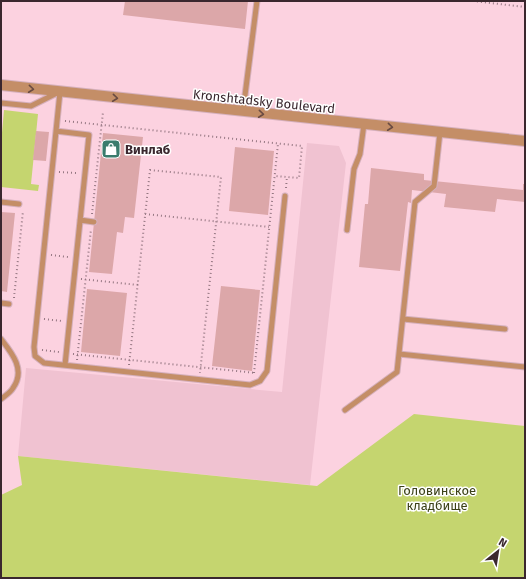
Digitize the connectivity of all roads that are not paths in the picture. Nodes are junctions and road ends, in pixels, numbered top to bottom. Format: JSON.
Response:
{"nodes":[{"id":1,"x":257,"y":1,"type":"edge"},
{"id":2,"x":1,"y":85,"type":"edge"},
{"id":3,"x":60,"y":92,"type":"junction"},
{"id":4,"x":1,"y":103,"type":"edge"},
{"id":5,"x":243,"y":112,"type":"junction"},
{"id":6,"x":364,"y":124,"type":"junction"},
{"id":7,"x":56,"y":131,"type":"junction"},
{"id":8,"x":440,"y":132,"type":"junction"},
{"id":9,"x":525,"y":141,"type":"edge"},
{"id":10,"x":285,"y":196,"type":"road end"},
{"id":11,"x":1,"y":202,"type":"edge"},
{"id":12,"x":19,"y":204,"type":"road end"},
{"id":13,"x":80,"y":220,"type":"junction"},
{"id":14,"x":93,"y":222,"type":"road end"},
{"id":15,"x":347,"y":230,"type":"dead end"},
{"id":16,"x":1,"y":303,"type":"edge"},
{"id":17,"x":9,"y":304,"type":"road end"},
{"id":18,"x":402,"y":319,"type":"junction"},
{"id":19,"x":505,"y":329,"type":"dead end"},
{"id":20,"x":1,"y":339,"type":"edge"},
{"id":21,"x":399,"y":354,"type":"junction"},
{"id":22,"x":65,"y":365,"type":"junction"},
{"id":23,"x":525,"y":367,"type":"edge"},
{"id":24,"x":1,"y":399,"type":"edge"},
{"id":25,"x":345,"y":410,"type":"dead end"}],
"edges":[{"from":1,"to":5,"type":"lane"},
{"from":2,"to":3,"type":"street","name":"Kronshtadsky Boulevard","one_way":true},
{"from":3,"to":4,"type":"lane"},
{"from":3,"to":5,"type":"street","name":"Kronshtadsky Boulevard","one_way":true},
{"from":3,"to":7,"type":"lane"},
{"from":5,"to":6,"type":"street","name":"Kronshtadsky Boulevard","one_way":true},
{"from":6,"to":8,"type":"street","name":"Kronshtadsky Boulevard","one_way":true},
{"from":6,"to":15,"type":"lane"},
{"from":7,"to":13,"type":"lane"},
{"from":7,"to":22,"type":"lane"},
{"from":8,"to":9,"type":"street","name":"Kronshtadsky Boulevard"},
{"from":8,"to":18,"type":"lane"},
{"from":10,"to":22,"type":"lane"},
{"from":11,"to":12,"type":"lane"},
{"from":13,"to":14,"type":"lane"},
{"from":13,"to":22,"type":"lane"},
{"from":16,"to":17,"type":"lane"},
{"from":18,"to":19,"type":"lane"},
{"from":18,"to":21,"type":"lane"},
{"from":20,"to":24,"type":"lane"},
{"from":21,"to":23,"type":"lane"},
{"from":21,"to":25,"type":"lane"}]}
